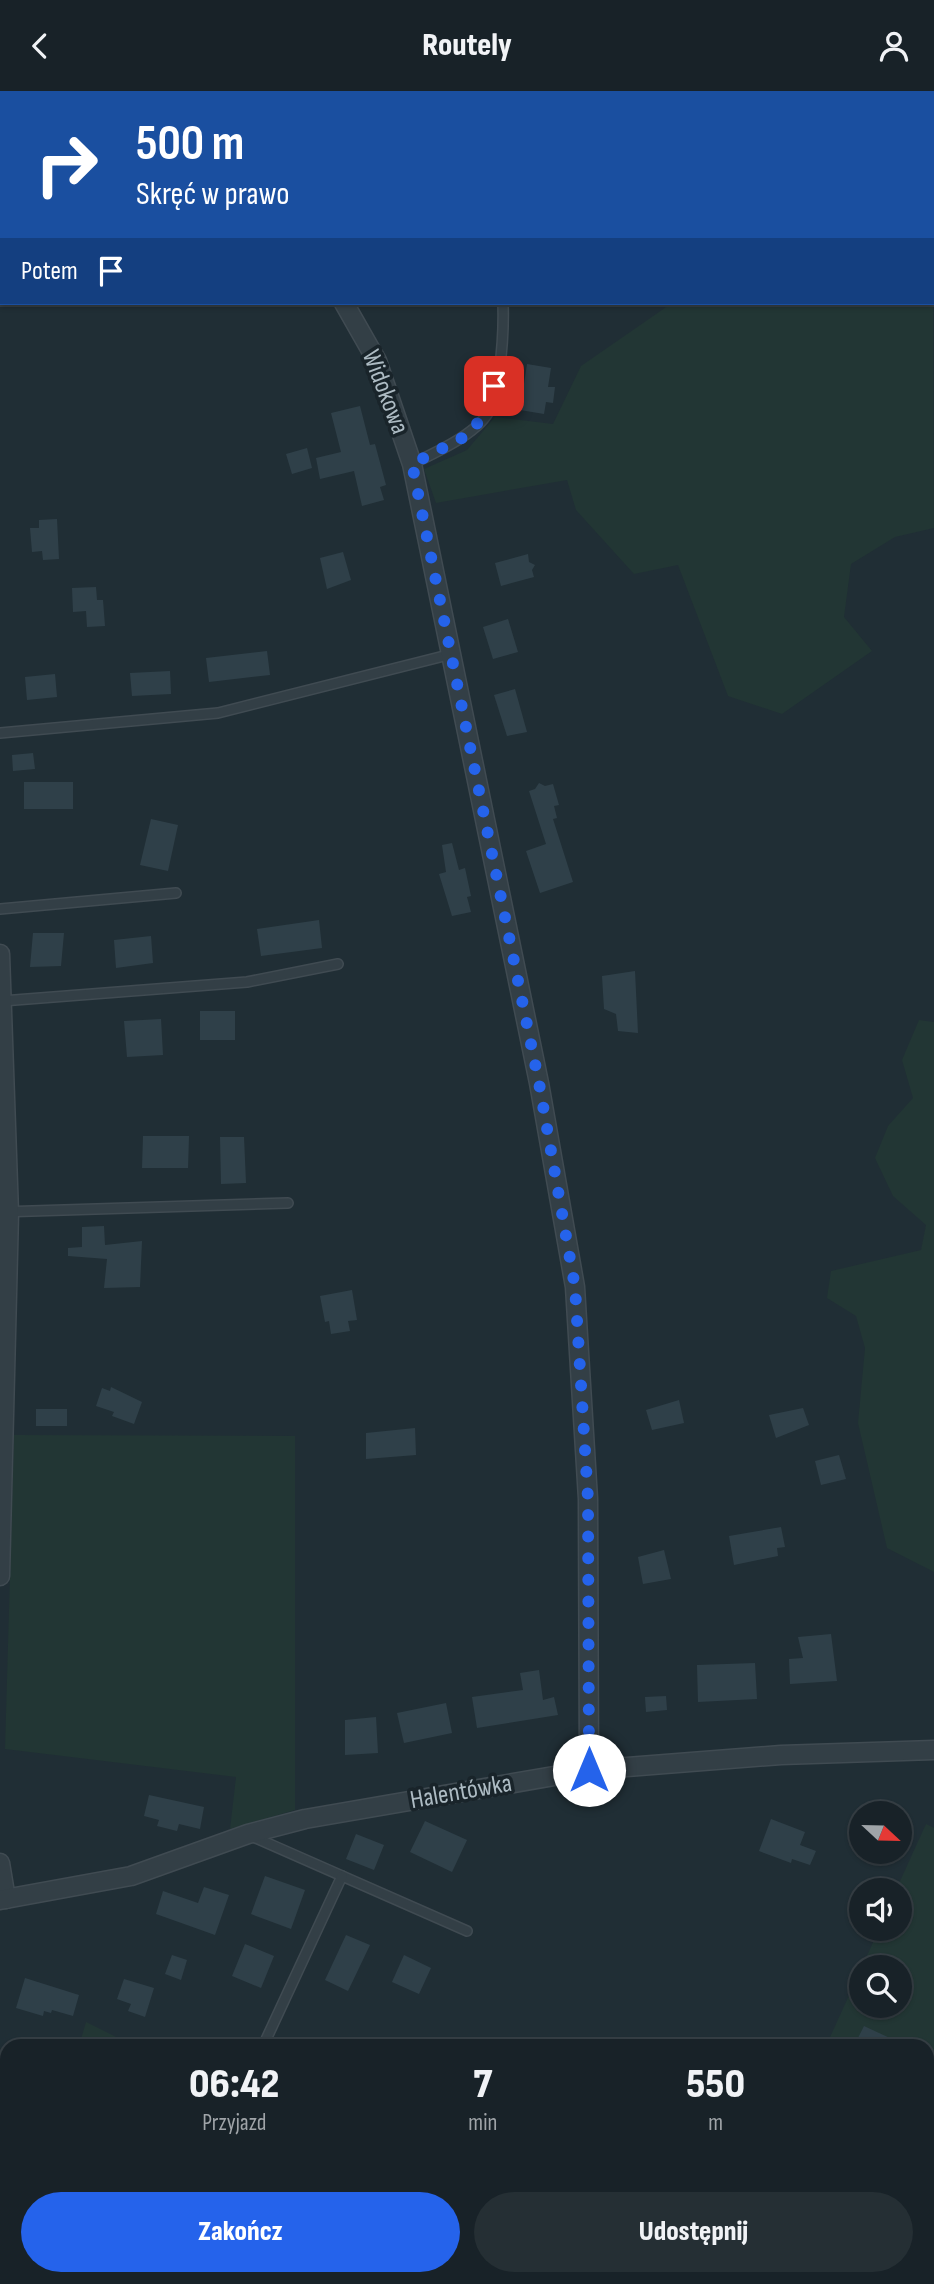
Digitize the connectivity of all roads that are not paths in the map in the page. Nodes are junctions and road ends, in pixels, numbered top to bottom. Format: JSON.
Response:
{"nodes":[{"id":1,"x":345,"y":305,"type":"edge"},
{"id":2,"x":503,"y":305,"type":"edge"},
{"id":3,"x":412,"y":464,"type":"junction"},
{"id":4,"x":452,"y":654,"type":"junction"},
{"id":5,"x":0,"y":733,"type":"edge"},
{"id":6,"x":176,"y":893,"type":"dead end"},
{"id":7,"x":0,"y":909,"type":"edge"},
{"id":8,"x":0,"y":954,"type":"edge"},
{"id":9,"x":338,"y":964,"type":"dead end"},
{"id":10,"x":2,"y":1001,"type":"junction"},
{"id":11,"x":1,"y":1066,"type":"edge"},
{"id":12,"x":289,"y":1203,"type":"dead end"},
{"id":13,"x":5,"y":1212,"type":"edge"},
{"id":14,"x":2,"y":1452,"type":"edge"},
{"id":15,"x":0,"y":1576,"type":"edge"},
{"id":16,"x":934,"y":1750,"type":"edge"},
{"id":17,"x":589,"y":1770,"type":"junction"},
{"id":18,"x":248,"y":1834,"type":"junction"},
{"id":19,"x":0,"y":1863,"type":"edge"},
{"id":20,"x":342,"y":1876,"type":"junction"},
{"id":21,"x":3,"y":1899,"type":"edge"},
{"id":22,"x":467,"y":1931,"type":"dead end"},
{"id":23,"x":266,"y":2039,"type":"edge"}],
"edges":[{"from":1,"to":3,"type":"street","name":"Widokowa"},
{"from":2,"to":3,"type":"lane"},
{"from":3,"to":4,"type":"street","name":"Widokowa"},
{"from":4,"to":5,"type":"lane"},
{"from":4,"to":17,"type":"street","name":"Widokowa"},
{"from":6,"to":7,"type":"lane"},
{"from":8,"to":10,"type":"street"},
{"from":9,"to":10,"type":"lane"},
{"from":10,"to":11,"type":"street"},
{"from":11,"to":13,"type":"street"},
{"from":12,"to":13,"type":"lane"},
{"from":13,"to":14,"type":"street"},
{"from":14,"to":15,"type":"street"},
{"from":16,"to":17,"type":"street","name":"Halentówka"},
{"from":17,"to":18,"type":"street","name":"Halentówka"},
{"from":18,"to":20,"type":"lane"},
{"from":18,"to":21,"type":"street","name":"Halentówka"},
{"from":19,"to":21,"type":"street"},
{"from":20,"to":22,"type":"lane"},
{"from":20,"to":23,"type":"lane"}]}
